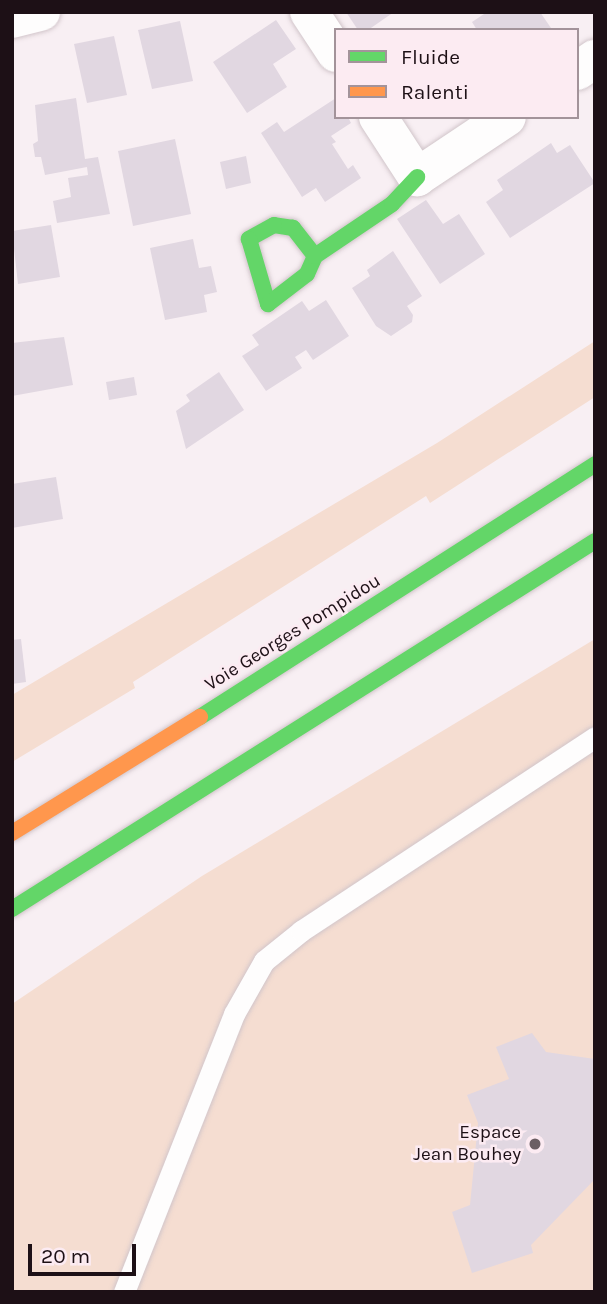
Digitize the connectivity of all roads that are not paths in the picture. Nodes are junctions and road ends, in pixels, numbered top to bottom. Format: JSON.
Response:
{"nodes":[{"id":1,"x":41,"y":12,"type":"edge"},
{"id":2,"x":309,"y":12,"type":"edge"},
{"id":3,"x":12,"y":19,"type":"edge"},
{"id":4,"x":334,"y":50,"type":"edge"},
{"id":5,"x":595,"y":59,"type":"edge"},
{"id":6,"x":579,"y":70,"type":"edge"},
{"id":7,"x":379,"y":119,"type":"edge"},
{"id":8,"x":504,"y":119,"type":"edge"},
{"id":9,"x":418,"y":177,"type":"junction"},
{"id":10,"x":315,"y":256,"type":"junction"},
{"id":11,"x":595,"y":464,"type":"edge"},
{"id":12,"x":595,"y":541,"type":"edge"},
{"id":13,"x":595,"y":737,"type":"edge"},
{"id":14,"x":12,"y":833,"type":"edge"},
{"id":15,"x":12,"y":909,"type":"edge"},
{"id":16,"x":124,"y":1292,"type":"edge"}],
"edges":[{"from":1,"to":3,"type":"street"},
{"from":2,"to":4,"type":"street"},
{"from":5,"to":6,"type":"street"},
{"from":7,"to":9,"type":"street"},
{"from":8,"to":9,"type":"street"},
{"from":9,"to":10,"type":"main road"},
{"from":10,"to":10,"type":"main road"},
{"from":11,"to":14,"type":"main road","name":"Voie Georges Pompidou"},
{"from":12,"to":15,"type":"main road"},
{"from":13,"to":16,"type":"lane"}]}
